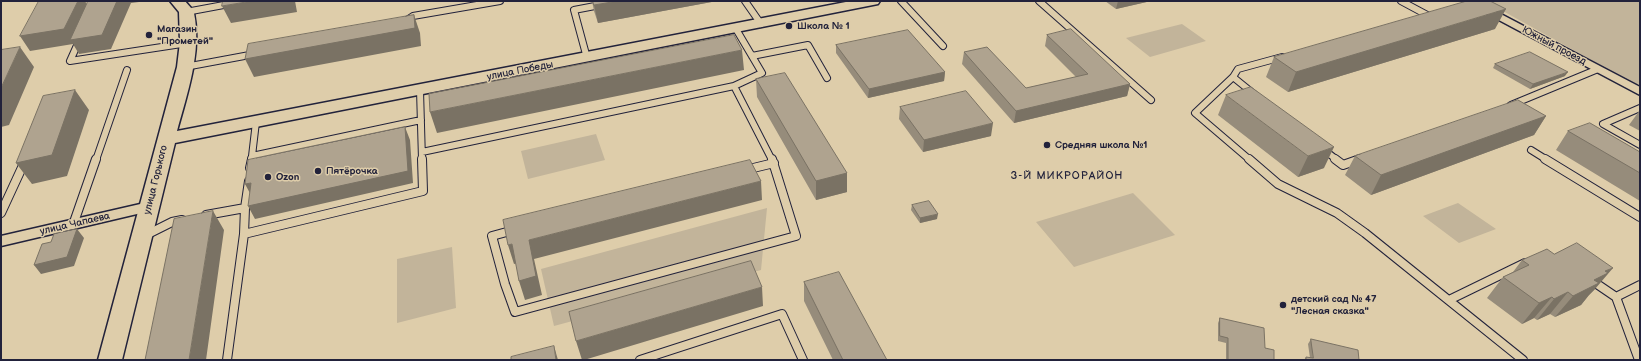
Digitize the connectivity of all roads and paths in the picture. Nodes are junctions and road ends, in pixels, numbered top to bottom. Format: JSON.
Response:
{"nodes":[{"id":1,"x":245,"y":1,"type":"edge"},
{"id":2,"x":500,"y":1,"type":"edge"},
{"id":3,"x":621,"y":1,"type":"edge"},
{"id":4,"x":745,"y":1,"type":"edge"},
{"id":5,"x":872,"y":1,"type":"edge"},
{"id":6,"x":901,"y":1,"type":"edge"},
{"id":7,"x":1039,"y":1,"type":"edge"},
{"id":8,"x":1402,"y":1,"type":"edge"},
{"id":9,"x":1469,"y":3,"type":"edge"},
{"id":10,"x":181,"y":7,"type":"edge"},
{"id":11,"x":1436,"y":14,"type":"edge"},
{"id":12,"x":1429,"y":16,"type":"junction"},
{"id":13,"x":1421,"y":18,"type":"edge"},
{"id":14,"x":402,"y":23,"type":"edge"},
{"id":15,"x":761,"y":24,"type":"junction"},
{"id":16,"x":736,"y":30,"type":"junction"},
{"id":17,"x":82,"y":35,"type":"edge"},
{"id":18,"x":188,"y":42,"type":"junction"},
{"id":19,"x":943,"y":46,"type":"dead end"},
{"id":20,"x":260,"y":53,"type":"edge"},
{"id":21,"x":1291,"y":54,"type":"edge"},
{"id":22,"x":752,"y":56,"type":"junction"},
{"id":23,"x":587,"y":58,"type":"junction"},
{"id":24,"x":185,"y":67,"type":"junction"},
{"id":25,"x":1598,"y":69,"type":"junction"},
{"id":26,"x":127,"y":70,"type":"dead end"},
{"id":27,"x":1233,"y":77,"type":"junction"},
{"id":28,"x":827,"y":78,"type":"dead end"},
{"id":29,"x":734,"y":86,"type":"junction"},
{"id":30,"x":420,"y":90,"type":"junction"},
{"id":31,"x":1640,"y":92,"type":"edge"},
{"id":32,"x":1258,"y":96,"type":"edge"},
{"id":33,"x":1151,"y":100,"type":"dead end"},
{"id":34,"x":1506,"y":107,"type":"edge"},
{"id":35,"x":1640,"y":108,"type":"edge"},
{"id":36,"x":421,"y":120,"type":"junction"},
{"id":37,"x":256,"y":122,"type":"junction"},
{"id":38,"x":166,"y":139,"type":"junction"},
{"id":39,"x":1319,"y":145,"type":"edge"},
{"id":40,"x":1640,"y":145,"type":"edge"},
{"id":41,"x":1531,"y":150,"type":"dead end"},
{"id":42,"x":422,"y":152,"type":"junction"},
{"id":43,"x":27,"y":155,"type":"edge"},
{"id":44,"x":252,"y":156,"type":"junction"},
{"id":45,"x":1365,"y":157,"type":"edge"},
{"id":46,"x":774,"y":163,"type":"junction"},
{"id":47,"x":736,"y":173,"type":"edge"},
{"id":48,"x":149,"y":207,"type":"junction"},
{"id":49,"x":245,"y":208,"type":"junction"},
{"id":50,"x":1,"y":213,"type":"edge"},
{"id":51,"x":201,"y":216,"type":"edge"},
{"id":52,"x":1640,"y":217,"type":"edge"},
{"id":53,"x":187,"y":219,"type":"edge"},
{"id":54,"x":73,"y":225,"type":"junction"},
{"id":55,"x":522,"y":228,"type":"edge"},
{"id":56,"x":244,"y":234,"type":"junction"},
{"id":57,"x":142,"y":238,"type":"junction"},
{"id":58,"x":1,"y":241,"type":"edge"},
{"id":59,"x":1535,"y":258,"type":"edge"},
{"id":60,"x":1585,"y":276,"type":"edge"},
{"id":61,"x":1640,"y":285,"type":"edge"},
{"id":62,"x":1616,"y":297,"type":"junction"},
{"id":63,"x":1450,"y":300,"type":"junction"},
{"id":64,"x":110,"y":360,"type":"edge"},
{"id":65,"x":227,"y":360,"type":"edge"},
{"id":66,"x":640,"y":360,"type":"edge"},
{"id":67,"x":803,"y":360,"type":"edge"},
{"id":68,"x":1523,"y":360,"type":"edge"},
{"id":69,"x":1639,"y":360,"type":"edge"}],
"edges":[{"from":1,"to":10,"type":"lane"},
{"from":2,"to":14,"type":"lane"},
{"from":3,"to":23,"type":"lane"},
{"from":4,"to":15,"type":"lane"},
{"from":5,"to":15,"type":"street","name":"улица Победы"},
{"from":6,"to":19,"type":"lane"},
{"from":7,"to":33,"type":"lane"},
{"from":8,"to":12,"type":"lane"},
{"from":9,"to":25,"type":"street","name":"Южный проезд"},
{"from":10,"to":18,"type":"street","name":"улица Горького"},
{"from":11,"to":12,"type":"lane"},
{"from":12,"to":13,"type":"lane"},
{"from":15,"to":16,"type":"street","name":"улица Победы"},
{"from":16,"to":22,"type":"lane"},
{"from":16,"to":23,"type":"street","name":"улица Победы"},
{"from":17,"to":18,"type":"lane"},
{"from":18,"to":24,"type":"street","name":"улица Горького"},
{"from":20,"to":24,"type":"lane"},
{"from":21,"to":27,"type":"lane"},
{"from":22,"to":28,"type":"lane"},
{"from":22,"to":29,"type":"lane"},
{"from":23,"to":30,"type":"street","name":"улица Победы"},
{"from":24,"to":38,"type":"street","name":"улица Горького"},
{"from":25,"to":31,"type":"street","name":"Южный проезд"},
{"from":25,"to":34,"type":"lane"},
{"from":26,"to":54,"type":"lane"},
{"from":27,"to":32,"type":"lane"},
{"from":27,"to":63,"type":"lane"},
{"from":29,"to":42,"type":"lane"},
{"from":29,"to":46,"type":"lane"},
{"from":30,"to":36,"type":"lane"},
{"from":30,"to":37,"type":"street","name":"улица Победы"},
{"from":35,"to":40,"type":"lane"},
{"from":36,"to":42,"type":"lane"},
{"from":36,"to":44,"type":"lane"},
{"from":37,"to":38,"type":"street","name":"улица Победы"},
{"from":37,"to":44,"type":"lane"},
{"from":38,"to":48,"type":"street","name":"улица Горького"},
{"from":39,"to":45,"type":"lane"},
{"from":41,"to":52,"type":"lane"},
{"from":42,"to":56,"type":"lane"},
{"from":43,"to":50,"type":"lane"},
{"from":44,"to":49,"type":"lane"},
{"from":46,"to":47,"type":"lane"},
{"from":46,"to":55,"type":"lane"},
{"from":48,"to":54,"type":"street","name":"улица Чапаева"},
{"from":48,"to":57,"type":"street","name":"улица Горького"},
{"from":49,"to":51,"type":"lane"},
{"from":49,"to":56,"type":"lane"},
{"from":53,"to":57,"type":"lane"},
{"from":54,"to":58,"type":"street","name":"улица Чапаева"},
{"from":56,"to":65,"type":"lane"},
{"from":57,"to":64,"type":"street","name":"улица Горького"},
{"from":59,"to":63,"type":"lane"},
{"from":60,"to":62,"type":"lane"},
{"from":61,"to":62,"type":"lane"},
{"from":62,"to":69,"type":"lane"},
{"from":63,"to":68,"type":"lane"},
{"from":66,"to":67,"type":"lane"}]}
